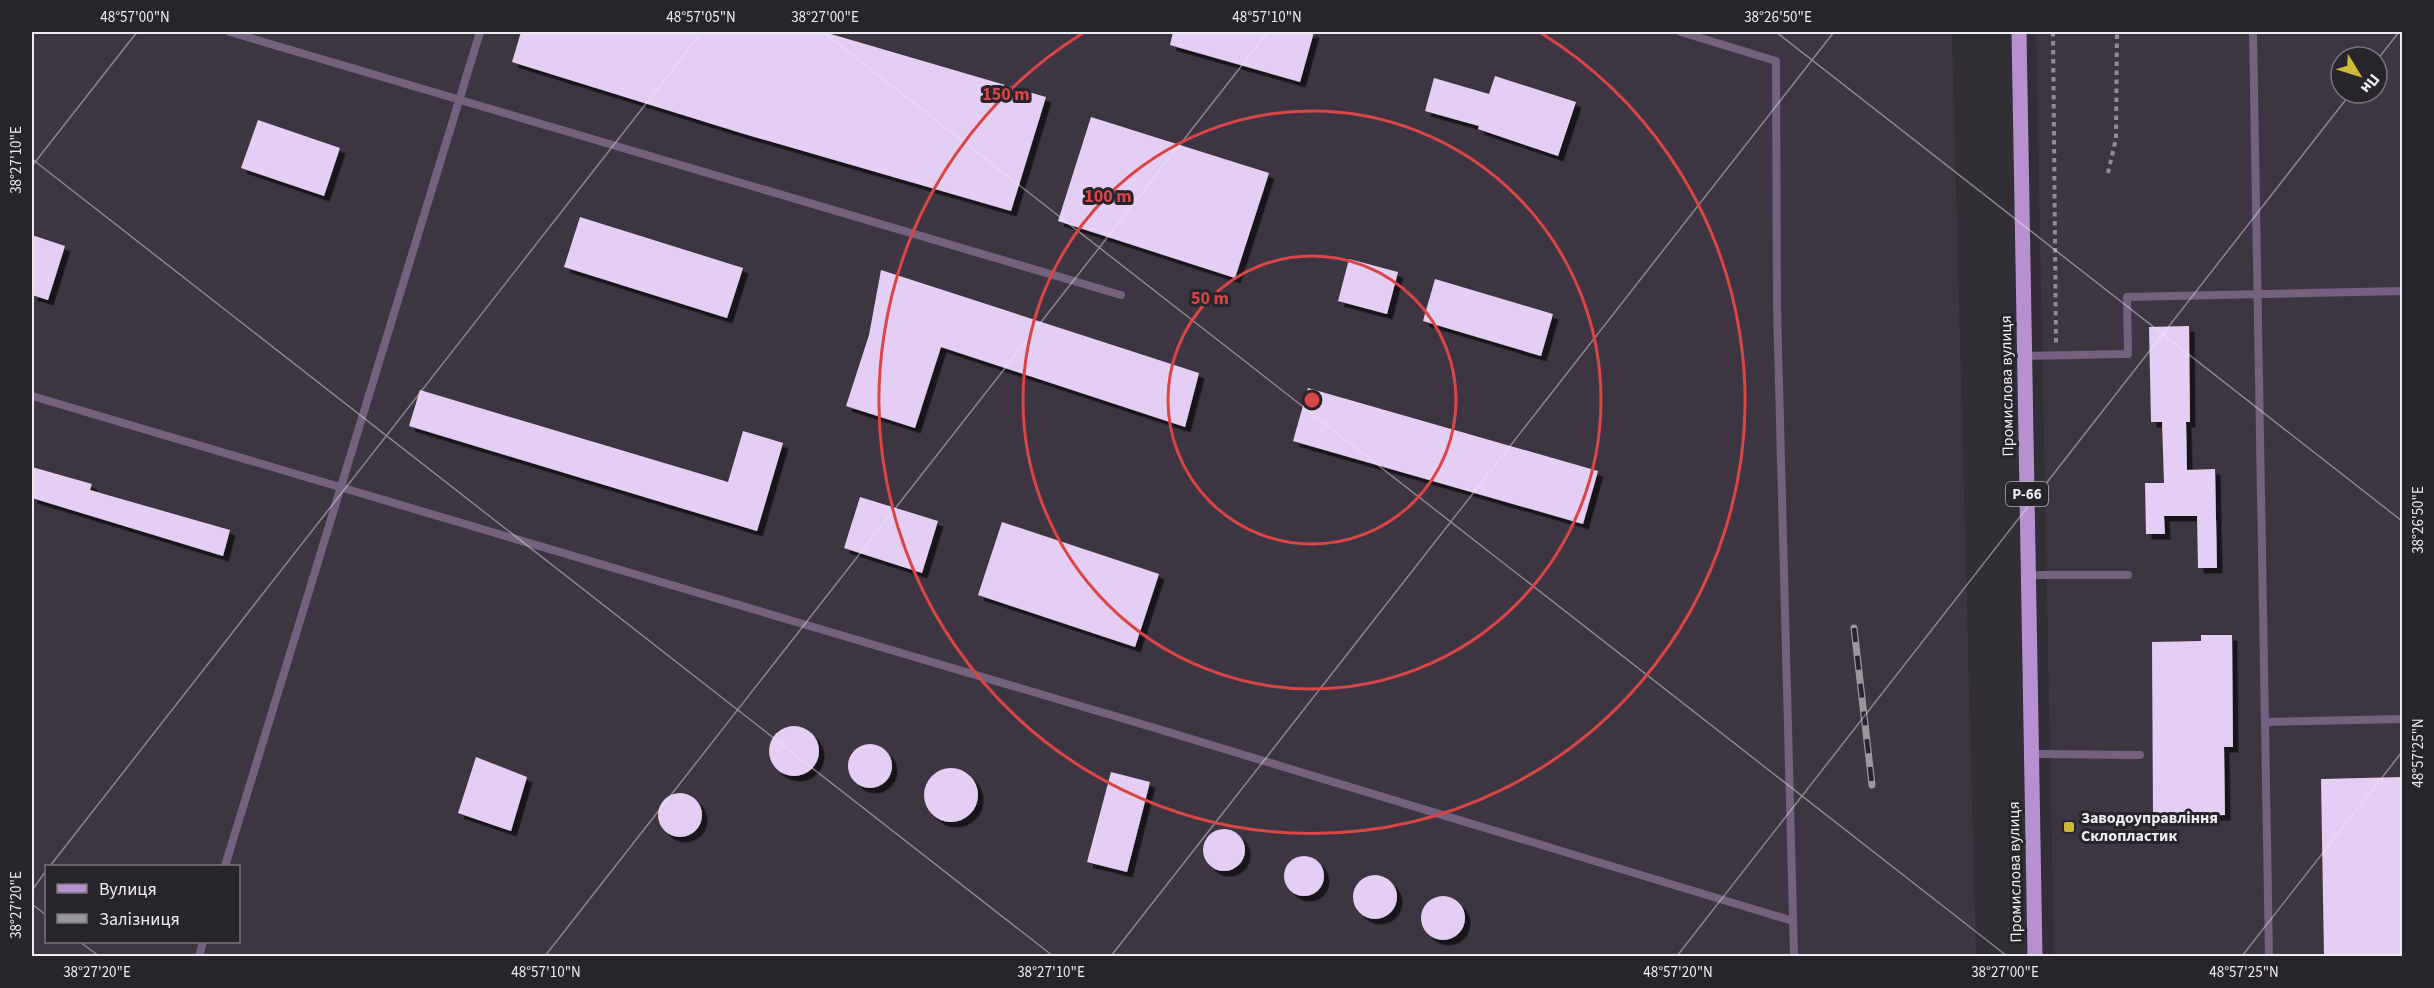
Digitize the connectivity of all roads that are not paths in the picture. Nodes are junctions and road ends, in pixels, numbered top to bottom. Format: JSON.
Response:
{"nodes":[{"id":1,"x":230,"y":32,"type":"edge"},
{"id":2,"x":480,"y":32,"type":"edge"},
{"id":3,"x":1681,"y":32,"type":"edge"},
{"id":4,"x":2019,"y":32,"type":"edge"},
{"id":5,"x":2253,"y":32,"type":"edge"},
{"id":6,"x":459,"y":101,"type":"junction"},
{"id":7,"x":2403,"y":291,"type":"edge"},
{"id":8,"x":2258,"y":294,"type":"junction"},
{"id":9,"x":1121,"y":295,"type":"dead end"},
{"id":10,"x":2024,"y":356,"type":"junction"},
{"id":11,"x":32,"y":396,"type":"edge"},
{"id":12,"x":340,"y":488,"type":"junction"},
{"id":13,"x":2028,"y":575,"type":"junction"},
{"id":14,"x":2128,"y":575,"type":"dead end"},
{"id":15,"x":2403,"y":719,"type":"edge"},
{"id":16,"x":2265,"y":722,"type":"junction"},
{"id":17,"x":2031,"y":754,"type":"junction"},
{"id":18,"x":2140,"y":755,"type":"dead end"},
{"id":19,"x":226,"y":865,"type":"edge"},
{"id":20,"x":1793,"y":921,"type":"junction"},
{"id":21,"x":1794,"y":957,"type":"edge"},
{"id":22,"x":2035,"y":957,"type":"edge"},
{"id":23,"x":2269,"y":957,"type":"edge"}],
"edges":[{"from":1,"to":6,"type":"lane"},
{"from":2,"to":6,"type":"lane"},
{"from":3,"to":20,"type":"lane"},
{"from":4,"to":10,"type":"main road","name":"Промислова вулиця","number":"Р-66"},
{"from":5,"to":8,"type":"lane"},
{"from":6,"to":9,"type":"lane"},
{"from":6,"to":12,"type":"lane"},
{"from":7,"to":8,"type":"lane"},
{"from":8,"to":10,"type":"lane"},
{"from":8,"to":16,"type":"lane"},
{"from":10,"to":13,"type":"main road","name":"Промислова вулиця","number":"Р-66"},
{"from":11,"to":12,"type":"lane"},
{"from":12,"to":19,"type":"lane"},
{"from":12,"to":20,"type":"lane"},
{"from":13,"to":14,"type":"lane"},
{"from":13,"to":17,"type":"main road","name":"Промислова вулиця","number":"Р-66"},
{"from":15,"to":16,"type":"lane"},
{"from":16,"to":23,"type":"lane"},
{"from":17,"to":18,"type":"lane"},
{"from":17,"to":22,"type":"main road","name":"Промислова вулиця","number":"Р-66"},
{"from":20,"to":21,"type":"lane"}]}
